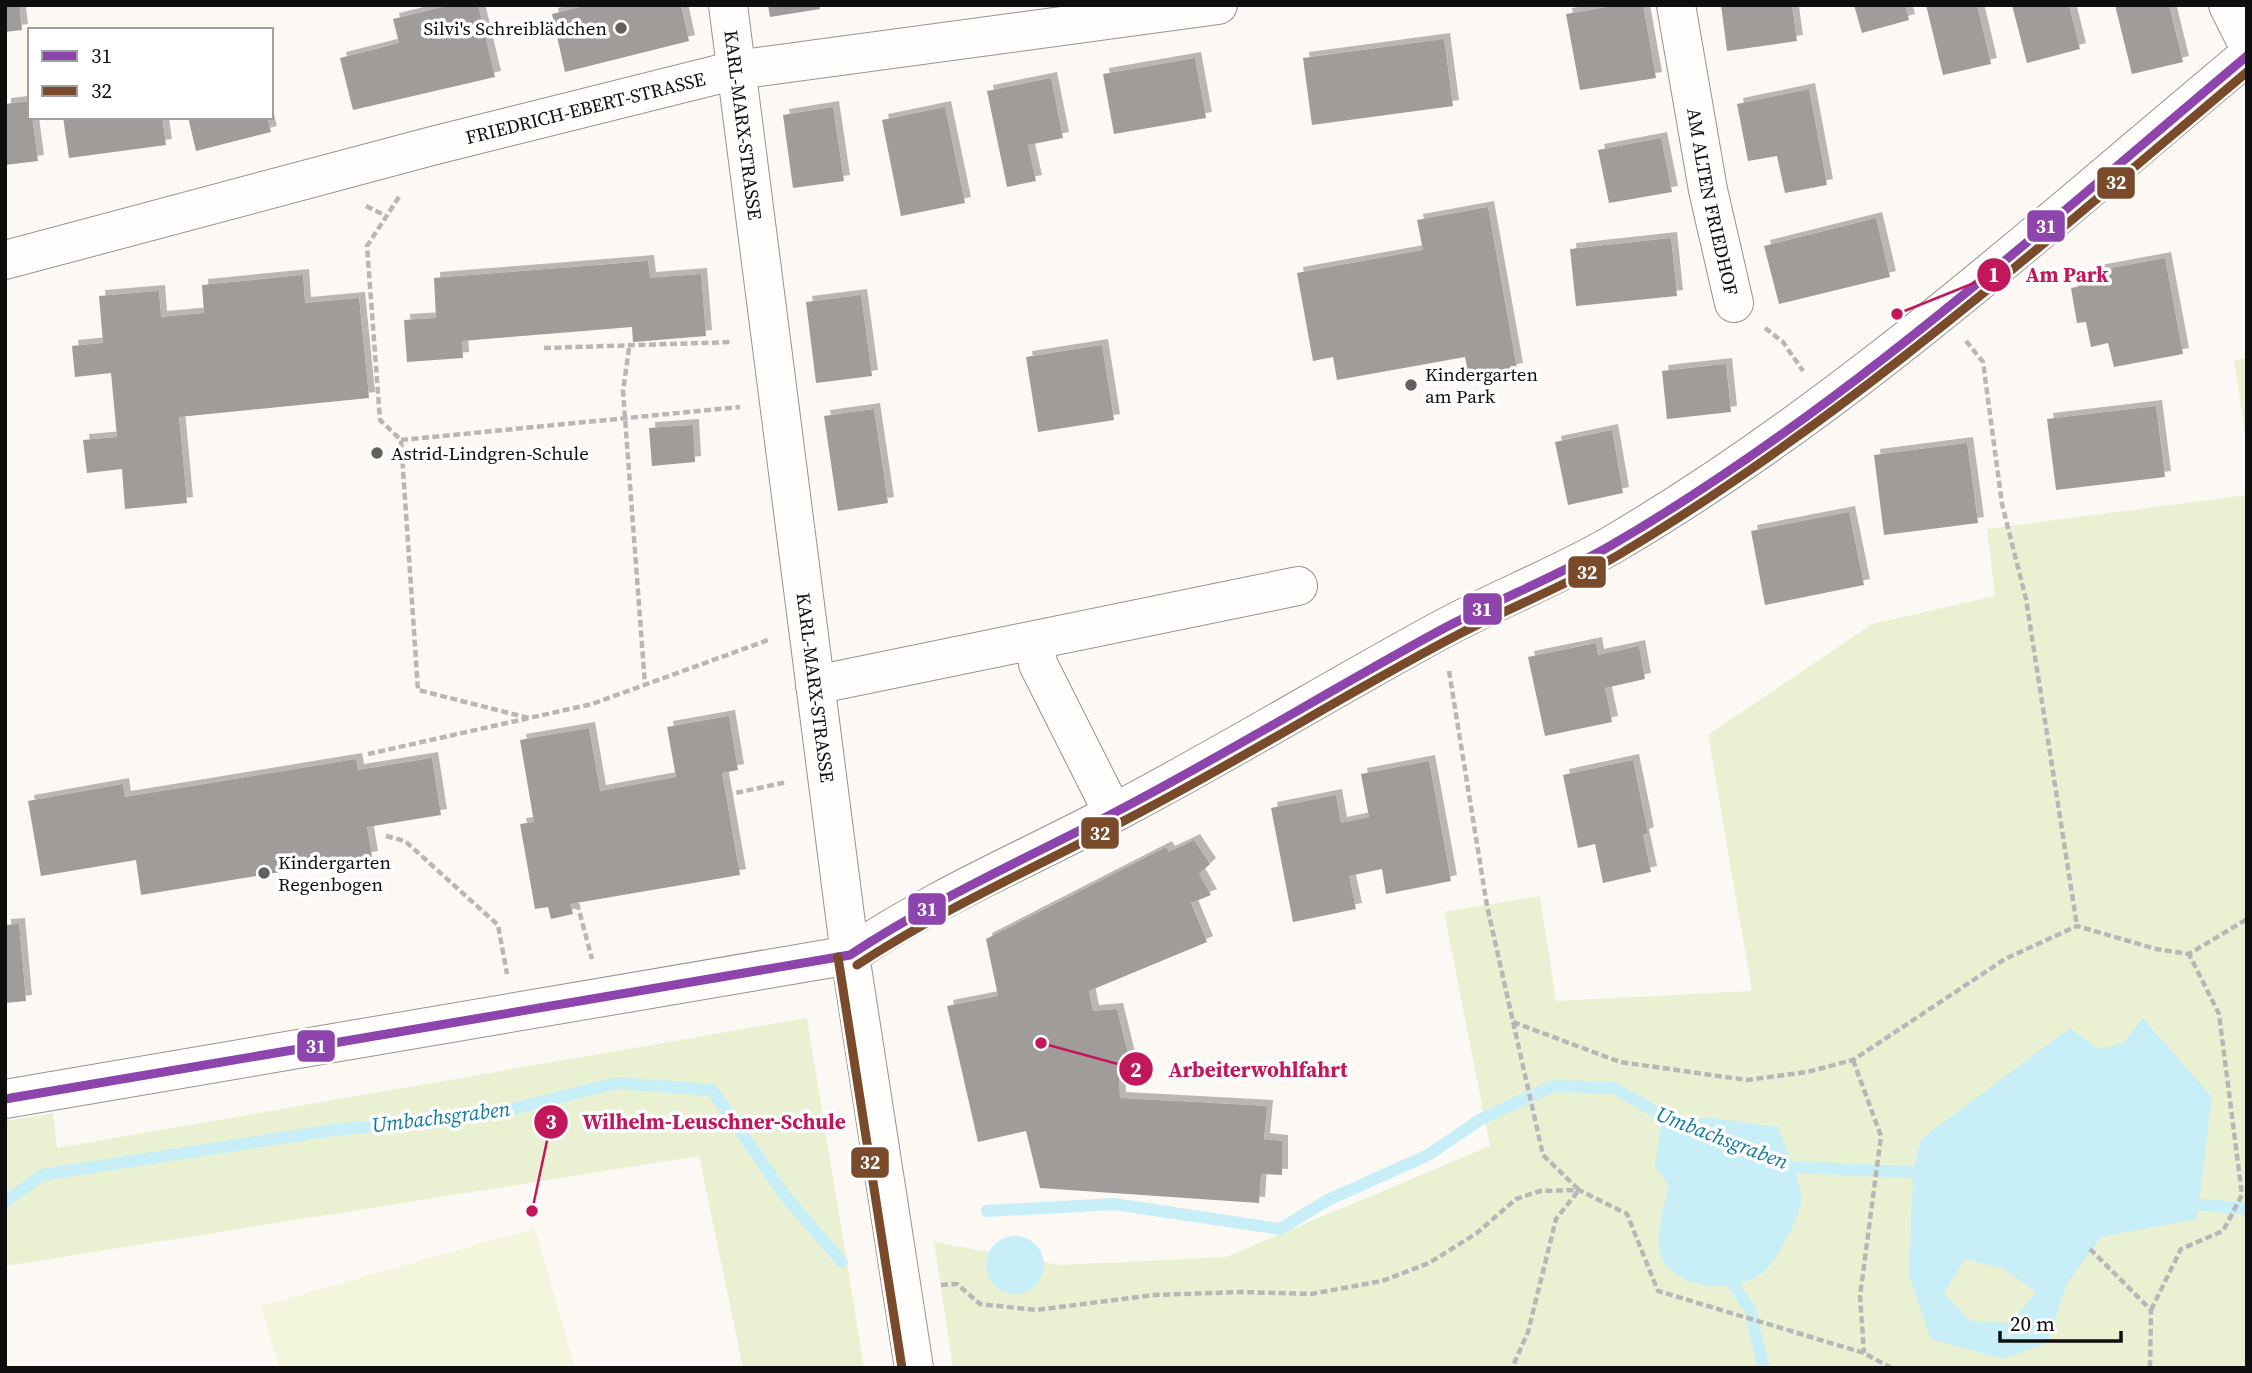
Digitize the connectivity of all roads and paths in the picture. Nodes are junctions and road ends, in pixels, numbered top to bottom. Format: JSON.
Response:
{"nodes":[{"id":1,"x":729,"y":5,"type":"edge"},
{"id":2,"x":1218,"y":5,"type":"edge"},
{"id":3,"x":1676,"y":5,"type":"edge"},
{"id":4,"x":2228,"y":5,"type":"edge"},
{"id":5,"x":2247,"y":43,"type":"edge"},
{"id":6,"x":2247,"y":55,"type":"edge"},
{"id":7,"x":736,"y":70,"type":"junction"},
{"id":8,"x":432,"y":146,"type":"junction"},
{"id":9,"x":5,"y":260,"type":"edge"},
{"id":10,"x":1734,"y":303,"type":"joint"},
{"id":11,"x":1942,"y":310,"type":"junction"},
{"id":12,"x":771,"y":340,"type":"junction"},
{"id":13,"x":544,"y":348,"type":"dead end"},
{"id":14,"x":629,"y":348,"type":"junction"},
{"id":15,"x":778,"y":396,"type":"junction"},
{"id":16,"x":1825,"y":402,"type":"junction"},
{"id":17,"x":626,"y":418,"type":"junction"},
{"id":18,"x":401,"y":440,"type":"junction"},
{"id":19,"x":1298,"y":586,"type":"dead end"},
{"id":20,"x":808,"y":625,"type":"junction"},
{"id":21,"x":1441,"y":629,"type":"junction"},
{"id":22,"x":1035,"y":641,"type":"junction"},
{"id":23,"x":645,"y":685,"type":"junction"},
{"id":24,"x":815,"y":685,"type":"junction"},
{"id":25,"x":529,"y":718,"type":"junction"},
{"id":26,"x":368,"y":754,"type":"dead end"},
{"id":27,"x":827,"y":773,"type":"junction"},
{"id":28,"x":726,"y":795,"type":"dead end"},
{"id":29,"x":1113,"y":813,"type":"junction"},
{"id":30,"x":386,"y":836,"type":"dead end"},
{"id":31,"x":577,"y":903,"type":"dead end"},
{"id":32,"x":2247,"y":919,"type":"edge"},
{"id":33,"x":2077,"y":926,"type":"junction"},
{"id":34,"x":2189,"y":954,"type":"junction"},
{"id":35,"x":850,"y":955,"type":"junction"},
{"id":36,"x":602,"y":997,"type":"junction"},
{"id":37,"x":513,"y":1012,"type":"junction"},
{"id":38,"x":1513,"y":1022,"type":"junction"},
{"id":39,"x":1853,"y":1060,"type":"junction"},
{"id":40,"x":5,"y":1098,"type":"edge"},
{"id":41,"x":1579,"y":1190,"type":"junction"},
{"id":42,"x":2090,"y":1249,"type":"dead end"},
{"id":43,"x":902,"y":1287,"type":"junction"},
{"id":44,"x":2151,"y":1310,"type":"junction"},
{"id":45,"x":1864,"y":1353,"type":"junction"},
{"id":46,"x":914,"y":1368,"type":"edge"},
{"id":47,"x":1512,"y":1368,"type":"edge"},
{"id":48,"x":1891,"y":1368,"type":"edge"},
{"id":49,"x":2150,"y":1368,"type":"edge"}],
"edges":[{"from":1,"to":7,"type":"street","name":"KARL-MARX-STRASSE"},
{"from":2,"to":7,"type":"street","name":"FRIEDRICH-EBERT-STRASSE"},
{"from":3,"to":10,"type":"street","name":"AM ALTEN FRIEDHOF"},
{"from":4,"to":5,"type":"street"},
{"from":6,"to":11,"type":"street"},
{"from":7,"to":8,"type":"street","name":"FRIEDRICH-EBERT-STRASSE"},
{"from":7,"to":12,"type":"street","name":"KARL-MARX-STRASSE"},
{"from":8,"to":9,"type":"street","name":"FRIEDRICH-EBERT-STRASSE"},
{"from":8,"to":18,"type":"path"},
{"from":10,"to":16,"type":"path","name":"AM ALTEN FRIEDHOF"},
{"from":11,"to":16,"type":"street"},
{"from":11,"to":33,"type":"path"},
{"from":12,"to":14,"type":"path"},
{"from":12,"to":15,"type":"street","name":"KARL-MARX-STRASSE"},
{"from":13,"to":14,"type":"path"},
{"from":14,"to":17,"type":"path"},
{"from":15,"to":17,"type":"path"},
{"from":15,"to":20,"type":"street","name":"KARL-MARX-STRASSE"},
{"from":16,"to":21,"type":"street"},
{"from":17,"to":18,"type":"path"},
{"from":17,"to":23,"type":"path"},
{"from":18,"to":25,"type":"path"},
{"from":19,"to":22,"type":"street"},
{"from":20,"to":23,"type":"path"},
{"from":20,"to":24,"type":"street","name":"KARL-MARX-STRASSE"},
{"from":21,"to":29,"type":"street"},
{"from":21,"to":38,"type":"path"},
{"from":22,"to":24,"type":"street"},
{"from":22,"to":29,"type":"street"},
{"from":23,"to":25,"type":"path"},
{"from":24,"to":27,"type":"street","name":"KARL-MARX-STRASSE"},
{"from":25,"to":26,"type":"path"},
{"from":27,"to":28,"type":"path"},
{"from":27,"to":35,"type":"street","name":"KARL-MARX-STRASSE"},
{"from":29,"to":35,"type":"street"},
{"from":30,"to":37,"type":"path"},
{"from":31,"to":36,"type":"path"},
{"from":32,"to":34,"type":"path"},
{"from":33,"to":34,"type":"path"},
{"from":33,"to":39,"type":"path"},
{"from":34,"to":44,"type":"path"},
{"from":35,"to":36,"type":"street"},
{"from":35,"to":43,"type":"street","name":"KARL-MARX-STRASSE"},
{"from":36,"to":37,"type":"street"},
{"from":37,"to":40,"type":"street"},
{"from":38,"to":39,"type":"path"},
{"from":38,"to":41,"type":"path"},
{"from":39,"to":45,"type":"path"},
{"from":41,"to":43,"type":"path"},
{"from":41,"to":45,"type":"path"},
{"from":41,"to":47,"type":"path"},
{"from":42,"to":44,"type":"path"},
{"from":43,"to":46,"type":"street","name":"KARL-MARX-STRASSE"},
{"from":44,"to":49,"type":"path"},
{"from":45,"to":48,"type":"path"}]}
